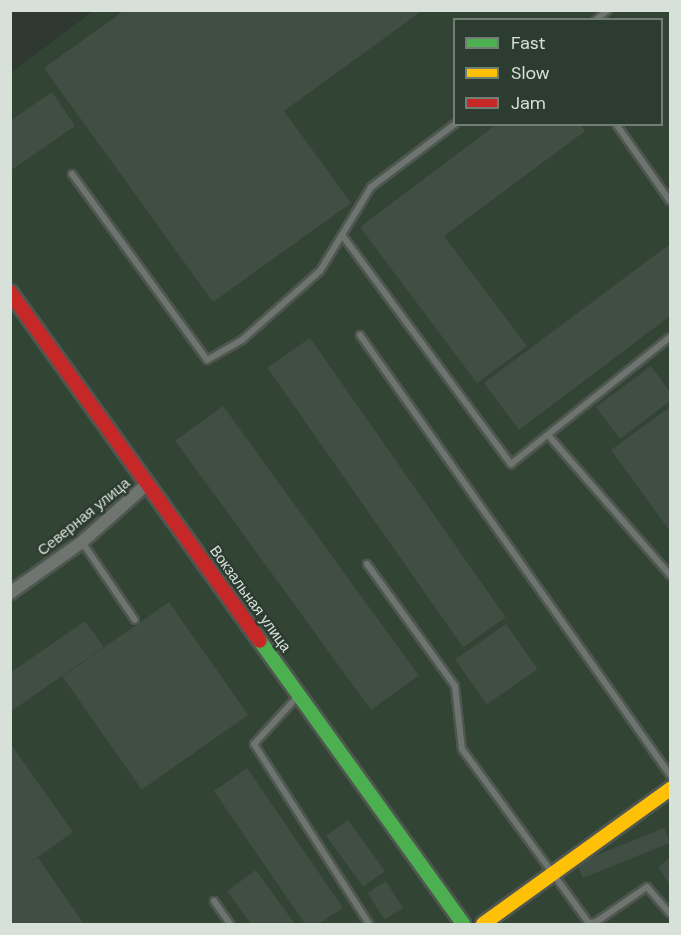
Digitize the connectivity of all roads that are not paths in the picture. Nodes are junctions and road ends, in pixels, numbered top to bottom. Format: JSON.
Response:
{"nodes":[{"id":1,"x":453,"y":126,"type":"edge"},
{"id":2,"x":617,"y":126,"type":"edge"},
{"id":3,"x":72,"y":174,"type":"dead end"},
{"id":4,"x":670,"y":201,"type":"edge"},
{"id":5,"x":342,"y":235,"type":"junction"},
{"id":6,"x":10,"y":292,"type":"edge"},
{"id":7,"x":360,"y":335,"type":"dead end"},
{"id":8,"x":670,"y":337,"type":"edge"},
{"id":9,"x":548,"y":435,"type":"junction"},
{"id":10,"x":147,"y":484,"type":"junction"},
{"id":11,"x":82,"y":542,"type":"junction"},
{"id":12,"x":367,"y":564,"type":"dead end"},
{"id":13,"x":670,"y":575,"type":"edge"},
{"id":14,"x":10,"y":593,"type":"edge"},
{"id":15,"x":135,"y":620,"type":"dead end"},
{"id":16,"x":299,"y":696,"type":"junction"},
{"id":17,"x":670,"y":775,"type":"edge"},
{"id":18,"x":670,"y":789,"type":"edge"},
{"id":19,"x":553,"y":874,"type":"junction"},
{"id":20,"x":214,"y":902,"type":"dead end"},
{"id":21,"x":670,"y":913,"type":"edge"},
{"id":22,"x":230,"y":924,"type":"edge"},
{"id":23,"x":369,"y":924,"type":"edge"},
{"id":24,"x":463,"y":924,"type":"edge"},
{"id":25,"x":483,"y":924,"type":"edge"}],
"edges":[{"from":1,"to":5,"type":"lane"},
{"from":2,"to":4,"type":"lane"},
{"from":3,"to":5,"type":"lane"},
{"from":5,"to":9,"type":"lane"},
{"from":6,"to":10,"type":"street","name":"Вокзальная улица"},
{"from":7,"to":17,"type":"lane"},
{"from":8,"to":9,"type":"lane"},
{"from":9,"to":13,"type":"lane"},
{"from":10,"to":11,"type":"street","name":"Северная улица"},
{"from":10,"to":16,"type":"street","name":"Вокзальная улица"},
{"from":11,"to":14,"type":"street","name":"Северная улица"},
{"from":11,"to":15,"type":"lane"},
{"from":12,"to":19,"type":"lane"},
{"from":16,"to":23,"type":"lane"},
{"from":16,"to":24,"type":"street","name":"Вокзальная улица"},
{"from":18,"to":19,"type":"street"},
{"from":19,"to":21,"type":"lane"},
{"from":19,"to":25,"type":"street"},
{"from":20,"to":22,"type":"lane"}]}
